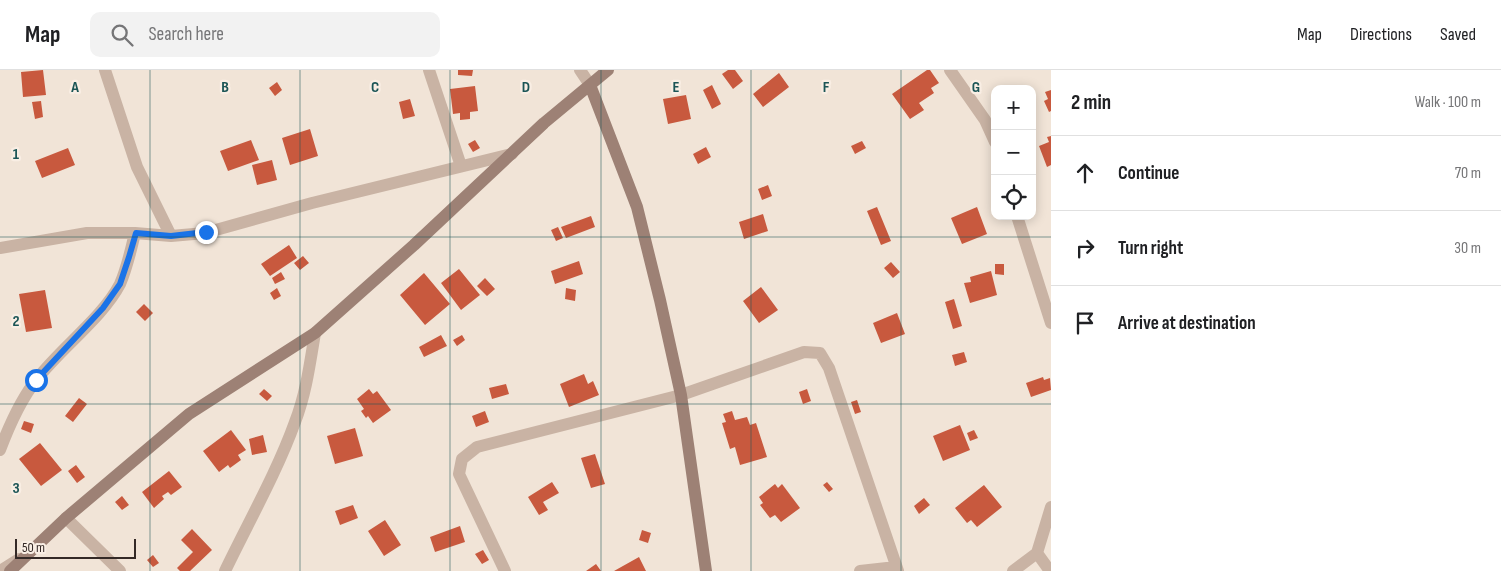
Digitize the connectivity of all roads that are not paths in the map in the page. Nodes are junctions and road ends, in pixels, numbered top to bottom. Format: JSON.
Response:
{"nodes":[{"id":1,"x":105,"y":70,"type":"edge"},
{"id":2,"x":429,"y":70,"type":"edge"},
{"id":3,"x":580,"y":70,"type":"edge"},
{"id":4,"x":608,"y":70,"type":"edge"},
{"id":5,"x":950,"y":70,"type":"edge"},
{"id":6,"x":590,"y":85,"type":"junction"},
{"id":7,"x":991,"y":133,"type":"edge"},
{"id":8,"x":512,"y":154,"type":"junction"},
{"id":9,"x":461,"y":166,"type":"junction"},
{"id":10,"x":1018,"y":220,"type":"edge"},
{"id":11,"x":136,"y":233,"type":"junction"},
{"id":12,"x":171,"y":236,"type":"junction"},
{"id":13,"x":0,"y":248,"type":"edge"},
{"id":14,"x":1051,"y":323,"type":"edge"},
{"id":15,"x":314,"y":333,"type":"junction"},
{"id":16,"x":681,"y":395,"type":"junction"},
{"id":17,"x":0,"y":450,"type":"edge"},
{"id":18,"x":1051,"y":507,"type":"edge"},
{"id":19,"x":66,"y":518,"type":"junction"},
{"id":20,"x":30,"y":552,"type":"junction"},
{"id":21,"x":1037,"y":553,"type":"junction"},
{"id":22,"x":897,"y":569,"type":"edge"},
{"id":23,"x":0,"y":571,"type":"edge"},
{"id":24,"x":10,"y":571,"type":"edge"},
{"id":25,"x":120,"y":571,"type":"edge"},
{"id":26,"x":225,"y":571,"type":"edge"},
{"id":27,"x":505,"y":571,"type":"edge"},
{"id":28,"x":706,"y":571,"type":"edge"},
{"id":29,"x":860,"y":571,"type":"edge"},
{"id":30,"x":1013,"y":571,"type":"edge"},
{"id":31,"x":1050,"y":571,"type":"edge"}],
"edges":[{"from":1,"to":12,"type":"street"},
{"from":2,"to":9,"type":"street"},
{"from":3,"to":6,"type":"street"},
{"from":4,"to":6,"type":"street"},
{"from":5,"to":7,"type":"street"},
{"from":6,"to":8,"type":"street"},
{"from":6,"to":16,"type":"street"},
{"from":8,"to":9,"type":"street"},
{"from":8,"to":15,"type":"street"},
{"from":9,"to":12,"type":"street"},
{"from":10,"to":14,"type":"street"},
{"from":11,"to":12,"type":"street"},
{"from":11,"to":13,"type":"street"},
{"from":11,"to":17,"type":"street"},
{"from":15,"to":19,"type":"street"},
{"from":15,"to":26,"type":"street"},
{"from":16,"to":22,"type":"street"},
{"from":16,"to":27,"type":"street"},
{"from":16,"to":28,"type":"street"},
{"from":18,"to":21,"type":"street"},
{"from":19,"to":20,"type":"street"},
{"from":19,"to":25,"type":"street"},
{"from":20,"to":23,"type":"street"},
{"from":20,"to":24,"type":"street"},
{"from":21,"to":30,"type":"street"},
{"from":21,"to":31,"type":"street"},
{"from":22,"to":29,"type":"street"}]}
